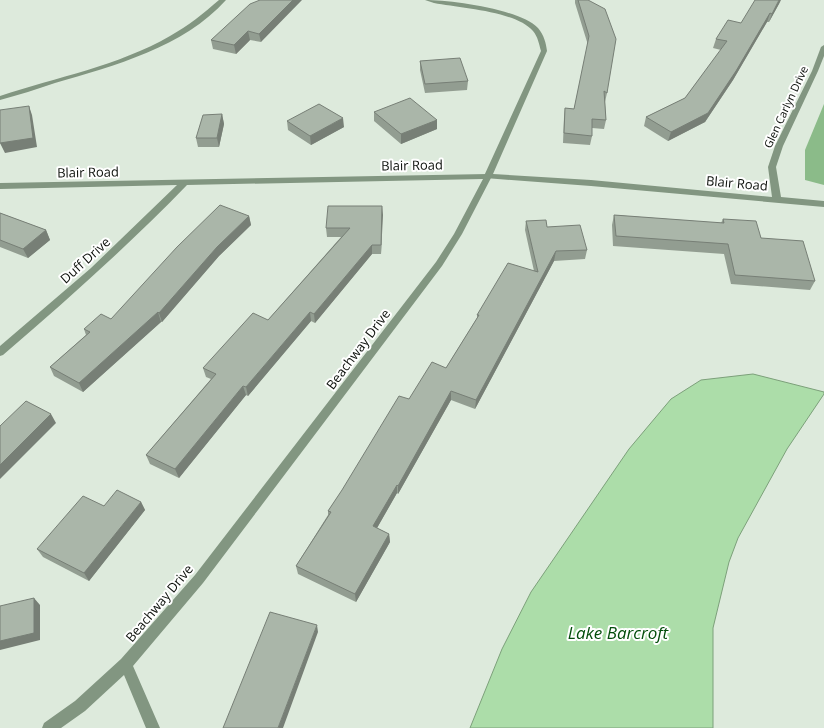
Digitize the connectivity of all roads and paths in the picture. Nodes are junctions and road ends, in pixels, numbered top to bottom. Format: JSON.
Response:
{"nodes":[{"id":1,"x":223,"y":0,"type":"edge"},
{"id":2,"x":428,"y":0,"type":"edge"},
{"id":3,"x":824,"y":47,"type":"edge"},
{"id":4,"x":0,"y":98,"type":"edge"},
{"id":5,"x":488,"y":176,"type":"junction"},
{"id":6,"x":184,"y":183,"type":"junction"},
{"id":7,"x":0,"y":186,"type":"edge"},
{"id":8,"x":777,"y":200,"type":"junction"},
{"id":9,"x":824,"y":204,"type":"edge"},
{"id":10,"x":0,"y":352,"type":"edge"},
{"id":11,"x":126,"y":664,"type":"junction"},
{"id":12,"x":49,"y":728,"type":"edge"},
{"id":13,"x":153,"y":728,"type":"edge"}],
"edges":[{"from":1,"to":4,"type":"street"},
{"from":2,"to":5,"type":"street","name":"Beachway Drive"},
{"from":3,"to":8,"type":"street","name":"Glen Carlyn Drive"},
{"from":5,"to":6,"type":"street","name":"Blair Road"},
{"from":5,"to":8,"type":"street","name":"Blair Road"},
{"from":5,"to":11,"type":"street","name":"Beachway Drive"},
{"from":6,"to":7,"type":"street","name":"Blair Road"},
{"from":6,"to":10,"type":"street","name":"Duff Drive"},
{"from":8,"to":9,"type":"street","name":"Blair Road"},
{"from":11,"to":12,"type":"street","name":"Beachway Drive"},
{"from":11,"to":13,"type":"street"}]}
